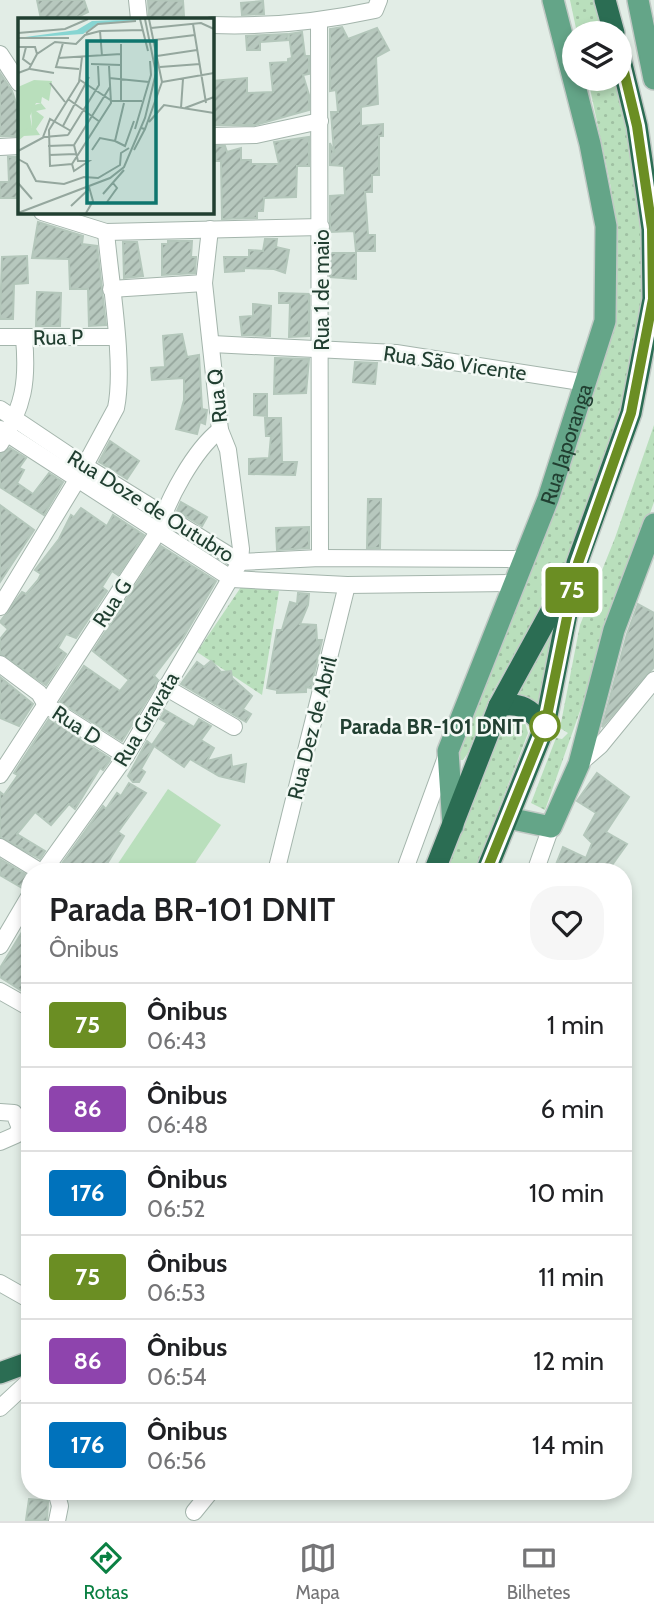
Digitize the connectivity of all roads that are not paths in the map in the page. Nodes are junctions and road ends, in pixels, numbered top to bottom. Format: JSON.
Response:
{"nodes":[{"id":1,"x":137,"y":0,"type":"edge"},
{"id":2,"x":379,"y":0,"type":"edge"},
{"id":3,"x":553,"y":0,"type":"edge"},
{"id":4,"x":606,"y":0,"type":"edge"},
{"id":5,"x":638,"y":0,"type":"edge"},
{"id":6,"x":139,"y":18,"type":"edge"},
{"id":7,"x":611,"y":21,"type":"edge"},
{"id":8,"x":319,"y":22,"type":"junction"},
{"id":9,"x":214,"y":25,"type":"edge"},
{"id":10,"x":0,"y":54,"type":"edge"},
{"id":11,"x":654,"y":79,"type":"edge"},
{"id":12,"x":18,"y":81,"type":"edge"},
{"id":13,"x":629,"y":91,"type":"edge"},
{"id":14,"x":320,"y":121,"type":"junction"},
{"id":15,"x":214,"y":136,"type":"edge"},
{"id":16,"x":18,"y":146,"type":"edge"},
{"id":17,"x":0,"y":147,"type":"edge"},
{"id":18,"x":48,"y":214,"type":"edge"},
{"id":19,"x":321,"y":227,"type":"junction"},
{"id":20,"x":210,"y":229,"type":"junction"},
{"id":21,"x":106,"y":232,"type":"junction"},
{"id":22,"x":204,"y":283,"type":"junction"},
{"id":23,"x":111,"y":289,"type":"junction"},
{"id":24,"x":0,"y":337,"type":"edge"},
{"id":25,"x":115,"y":337,"type":"junction"},
{"id":26,"x":24,"y":338,"type":"junction"},
{"id":27,"x":212,"y":344,"type":"junction"},
{"id":28,"x":321,"y":347,"type":"junction"},
{"id":29,"x":587,"y":383,"type":"junction"},
{"id":30,"x":0,"y":409,"type":"edge"},
{"id":31,"x":220,"y":430,"type":"junction"},
{"id":32,"x":6,"y":431,"type":"edge"},
{"id":33,"x":81,"y":473,"type":"junction"},
{"id":34,"x":163,"y":515,"type":"junction"},
{"id":35,"x":654,"y":524,"type":"edge"},
{"id":36,"x":158,"y":532,"type":"junction"},
{"id":37,"x":320,"y":558,"type":"junction"},
{"id":38,"x":525,"y":559,"type":"junction"},
{"id":39,"x":279,"y":560,"type":"junction"},
{"id":40,"x":240,"y":562,"type":"junction"},
{"id":41,"x":578,"y":563,"type":"junction"},
{"id":42,"x":232,"y":579,"type":"junction"},
{"id":43,"x":279,"y":583,"type":"junction"},
{"id":44,"x":515,"y":583,"type":"junction"},
{"id":45,"x":347,"y":585,"type":"junction"},
{"id":46,"x":0,"y":607,"type":"edge"},
{"id":47,"x":0,"y":664,"type":"edge"},
{"id":48,"x":654,"y":680,"type":"edge"},
{"id":49,"x":165,"y":687,"type":"junction"},
{"id":50,"x":46,"y":705,"type":"junction"},
{"id":51,"x":499,"y":706,"type":"junction"},
{"id":52,"x":545,"y":726,"type":"junction"},
{"id":53,"x":234,"y":727,"type":"dead end"},
{"id":54,"x":448,"y":751,"type":"junction"},
{"id":55,"x":126,"y":756,"type":"junction"},
{"id":56,"x":579,"y":764,"type":"junction"},
{"id":57,"x":0,"y":775,"type":"edge"},
{"id":58,"x":508,"y":818,"type":"junction"},
{"id":59,"x":453,"y":826,"type":"junction"},
{"id":60,"x":551,"y":827,"type":"junction"},
{"id":61,"x":0,"y":846,"type":"edge"},
{"id":62,"x":27,"y":863,"type":"edge"},
{"id":63,"x":49,"y":863,"type":"edge"},
{"id":64,"x":278,"y":863,"type":"edge"},
{"id":65,"x":407,"y":863,"type":"edge"},
{"id":66,"x":438,"y":863,"type":"edge"},
{"id":67,"x":490,"y":863,"type":"edge"},
{"id":68,"x":538,"y":863,"type":"edge"},
{"id":69,"x":21,"y":910,"type":"edge"},
{"id":70,"x":0,"y":946,"type":"edge"},
{"id":71,"x":0,"y":990,"type":"edge"},
{"id":72,"x":21,"y":1003,"type":"edge"},
{"id":73,"x":0,"y":1112,"type":"edge"},
{"id":74,"x":0,"y":1142,"type":"edge"},
{"id":75,"x":0,"y":1283,"type":"edge"},
{"id":76,"x":21,"y":1295,"type":"edge"},
{"id":77,"x":0,"y":1373,"type":"edge"},
{"id":78,"x":21,"y":1376,"type":"edge"},
{"id":79,"x":21,"y":1383,"type":"edge"},
{"id":80,"x":0,"y":1408,"type":"edge"},
{"id":81,"x":58,"y":1500,"type":"edge"},
{"id":82,"x":204,"y":1500,"type":"edge"},
{"id":83,"x":194,"y":1512,"type":"dead end"},
{"id":84,"x":57,"y":1521,"type":"edge"}],
"edges":[{"from":1,"to":6,"type":"street"},
{"from":2,"to":8,"type":"street"},
{"from":3,"to":29,"type":"main road","name":"Rua Japoranga"},
{"from":4,"to":7,"type":"highway"},
{"from":5,"to":11,"type":"main road"},
{"from":8,"to":9,"type":"street"},
{"from":8,"to":14,"type":"street","name":"Rua 1 de maio"},
{"from":10,"to":12,"type":"street"},
{"from":13,"to":41,"type":"highway"},
{"from":14,"to":15,"type":"street"},
{"from":14,"to":19,"type":"street","name":"Rua 1 de maio"},
{"from":16,"to":17,"type":"street"},
{"from":18,"to":21,"type":"street"},
{"from":19,"to":20,"type":"street"},
{"from":19,"to":28,"type":"street","name":"Rua 1 de maio"},
{"from":20,"to":21,"type":"street"},
{"from":20,"to":22,"type":"street","name":"Rua Q"},
{"from":21,"to":23,"type":"street","name":"Rua P"},
{"from":22,"to":23,"type":"street"},
{"from":22,"to":27,"type":"street","name":"Rua Q"},
{"from":23,"to":25,"type":"street","name":"Rua P"},
{"from":24,"to":26,"type":"street","name":"Rua P"},
{"from":25,"to":26,"type":"street","name":"Rua P"},
{"from":25,"to":33,"type":"street","name":"Rua P"},
{"from":26,"to":32,"type":"street"},
{"from":27,"to":28,"type":"street","name":"Rua São Vicente"},
{"from":27,"to":31,"type":"street","name":"Rua Q"},
{"from":28,"to":29,"type":"street","name":"Rua São Vicente"},
{"from":28,"to":37,"type":"street","name":"Rua 1 de maio"},
{"from":29,"to":38,"type":"main road","name":"Rua Japoranga"},
{"from":30,"to":32,"type":"street","name":"Rua Doze de Outubro"},
{"from":31,"to":34,"type":"street","name":"Rua G"},
{"from":31,"to":40,"type":"street","name":"Rua Q"},
{"from":32,"to":33,"type":"street","name":"Rua Doze de Outubro"},
{"from":33,"to":34,"type":"street","name":"Rua Doze de Outubro"},
{"from":33,"to":36,"type":"street","name":"Rua Doze de Outubro"},
{"from":33,"to":46,"type":"street","name":"Rua P"},
{"from":34,"to":36,"type":"street","name":"Rua G"},
{"from":34,"to":40,"type":"street","name":"Rua Doze de Outubro"},
{"from":35,"to":56,"type":"main road"},
{"from":36,"to":42,"type":"street","name":"Rua Doze de Outubro"},
{"from":36,"to":50,"type":"street","name":"Rua G"},
{"from":37,"to":38,"type":"street","name":"Rua Doze de Outubro"},
{"from":37,"to":39,"type":"street","name":"Rua Doze de Outubro"},
{"from":38,"to":44,"type":"main road","name":"Rua Japoranga"},
{"from":39,"to":40,"type":"street","name":"Rua Doze de Outubro"},
{"from":39,"to":43,"type":"street"},
{"from":40,"to":42,"type":"street","name":"Rua Gravata"},
{"from":41,"to":51,"type":"highway"},
{"from":41,"to":52,"type":"highway"},
{"from":42,"to":43,"type":"street","name":"Rua Doze de Outubro"},
{"from":42,"to":49,"type":"street","name":"Rua Gravata"},
{"from":43,"to":45,"type":"street","name":"Rua Doze de Outubro"},
{"from":44,"to":45,"type":"street","name":"Rua Doze de Outubro"},
{"from":44,"to":54,"type":"main road","name":"Rua Japoranga"},
{"from":45,"to":64,"type":"street","name":"Rua Dez de Abril"},
{"from":47,"to":50,"type":"street","name":"Rua D"},
{"from":48,"to":56,"type":"street"},
{"from":49,"to":53,"type":"street"},
{"from":49,"to":55,"type":"street","name":"Rua Gravata"},
{"from":50,"to":55,"type":"street","name":"Rua D"},
{"from":50,"to":57,"type":"street","name":"Rua G"},
{"from":51,"to":52,"type":"highway"},
{"from":51,"to":59,"type":"highway"},
{"from":52,"to":58,"type":"highway"},
{"from":54,"to":59,"type":"main road"},
{"from":54,"to":65,"type":"street","name":"Rua Japoranga"},
{"from":55,"to":63,"type":"street","name":"Rua Gravata"},
{"from":56,"to":60,"type":"main road"},
{"from":58,"to":60,"type":"main road"},
{"from":58,"to":67,"type":"highway"},
{"from":59,"to":66,"type":"highway"},
{"from":60,"to":68,"type":"street"},
{"from":61,"to":62,"type":"street"},
{"from":69,"to":70,"type":"street"},
{"from":71,"to":72,"type":"street"},
{"from":73,"to":74,"type":"street"},
{"from":75,"to":76,"type":"street"},
{"from":77,"to":78,"type":"highway"},
{"from":79,"to":80,"type":"street"},
{"from":81,"to":84,"type":"street"},
{"from":82,"to":83,"type":"street"}]}
